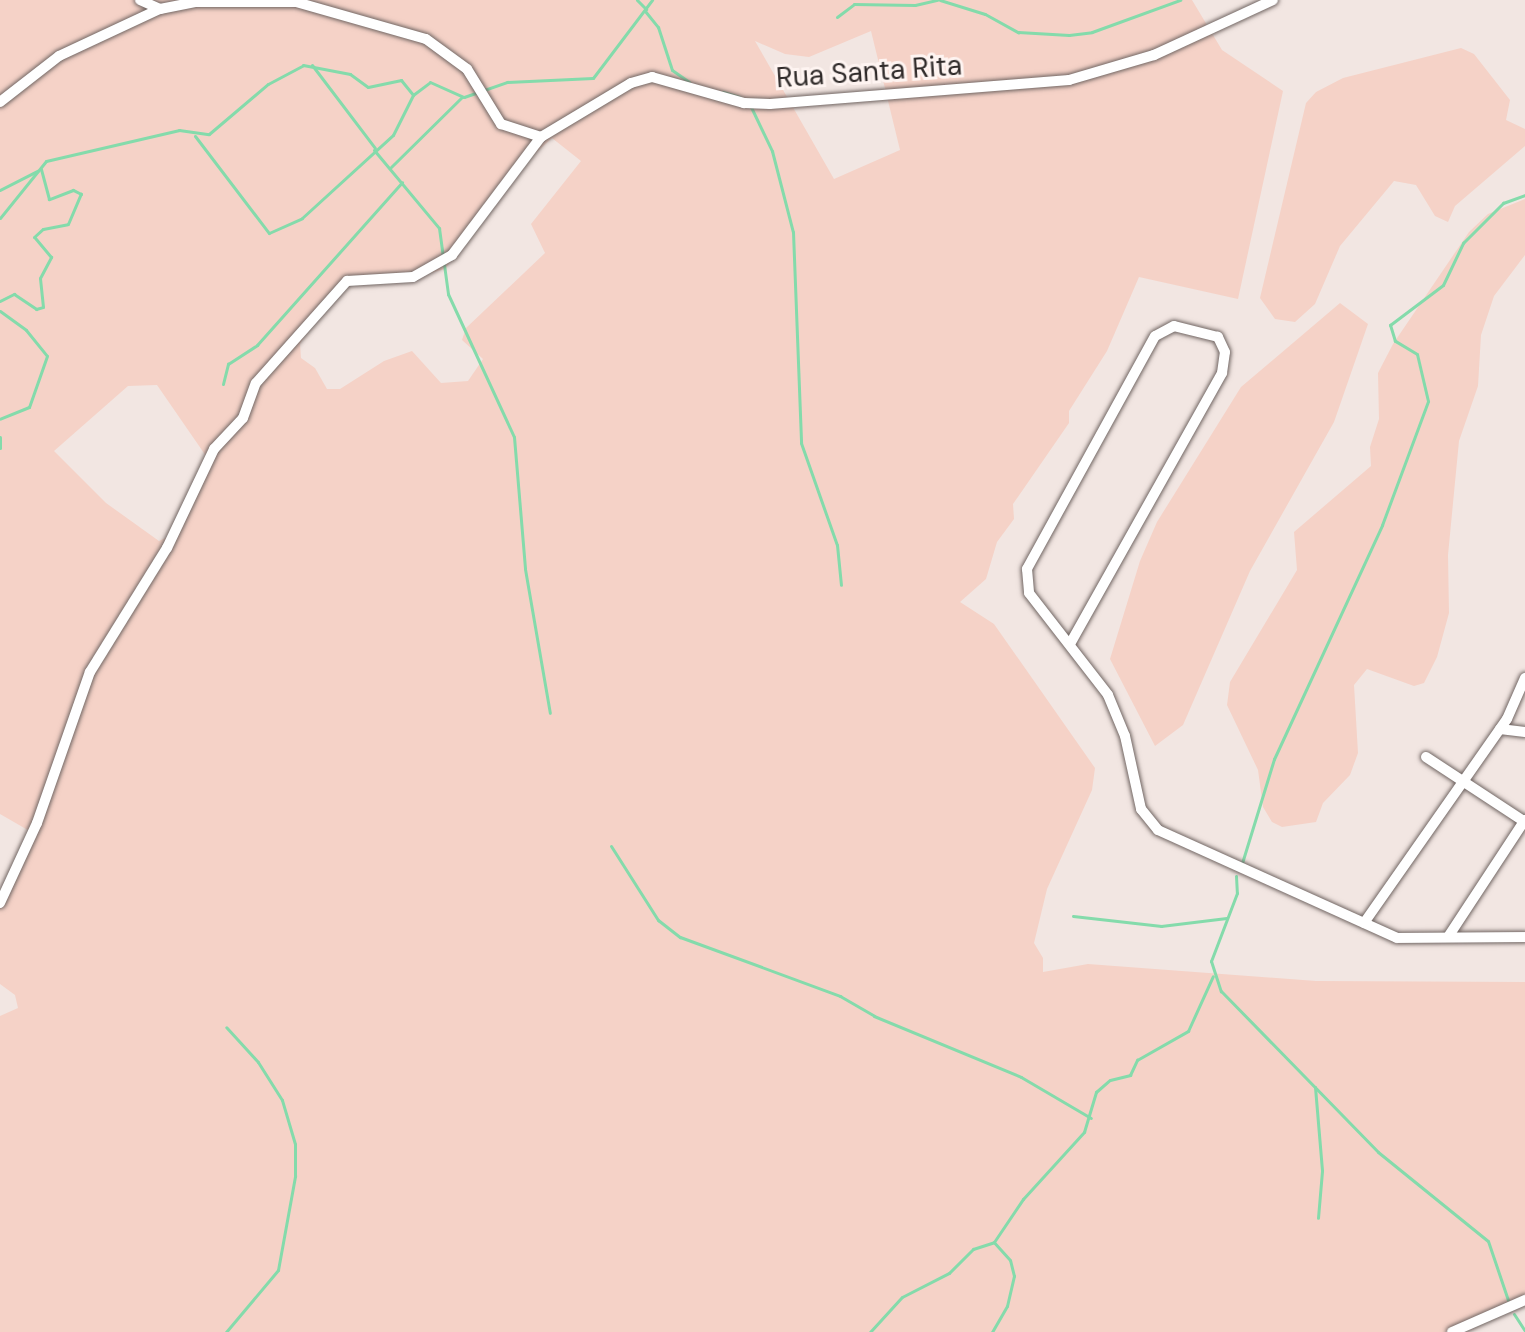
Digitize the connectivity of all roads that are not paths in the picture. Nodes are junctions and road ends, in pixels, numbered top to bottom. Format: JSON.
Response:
{"nodes":[{"id":1,"x":140,"y":0,"type":"edge"},
{"id":2,"x":1273,"y":0,"type":"edge"},
{"id":3,"x":196,"y":1,"type":"edge"},
{"id":4,"x":294,"y":1,"type":"edge"},
{"id":5,"x":160,"y":9,"type":"junction"},
{"id":6,"x":0,"y":102,"type":"edge"},
{"id":7,"x":541,"y":137,"type":"junction"},
{"id":8,"x":1070,"y":644,"type":"junction"},
{"id":9,"x":1525,"y":678,"type":"edge"},
{"id":10,"x":1500,"y":729,"type":"junction"},
{"id":11,"x":1525,"y":732,"type":"edge"},
{"id":12,"x":1426,"y":757,"type":"dead end"},
{"id":13,"x":1463,"y":781,"type":"junction"},
{"id":14,"x":1525,"y":821,"type":"edge"},
{"id":15,"x":0,"y":903,"type":"edge"},
{"id":16,"x":1364,"y":923,"type":"junction"},
{"id":17,"x":1448,"y":937,"type":"junction"},
{"id":18,"x":1525,"y":937,"type":"edge"},
{"id":19,"x":1525,"y":1300,"type":"edge"},
{"id":20,"x":1452,"y":1332,"type":"edge"}],
"edges":[{"from":1,"to":5,"type":"street"},
{"from":2,"to":7,"type":"street","name":"Rua Santa Rita"},
{"from":3,"to":4,"type":"street"},
{"from":3,"to":5,"type":"street"},
{"from":4,"to":7,"type":"street"},
{"from":5,"to":6,"type":"street"},
{"from":7,"to":15,"type":"street"},
{"from":8,"to":8,"type":"street"},
{"from":8,"to":16,"type":"street"},
{"from":9,"to":10,"type":"street"},
{"from":10,"to":11,"type":"street"},
{"from":10,"to":13,"type":"street"},
{"from":12,"to":13,"type":"street"},
{"from":13,"to":14,"type":"street"},
{"from":13,"to":16,"type":"street"},
{"from":14,"to":17,"type":"street"},
{"from":16,"to":17,"type":"street"},
{"from":17,"to":18,"type":"street"},
{"from":19,"to":20,"type":"street"}]}
